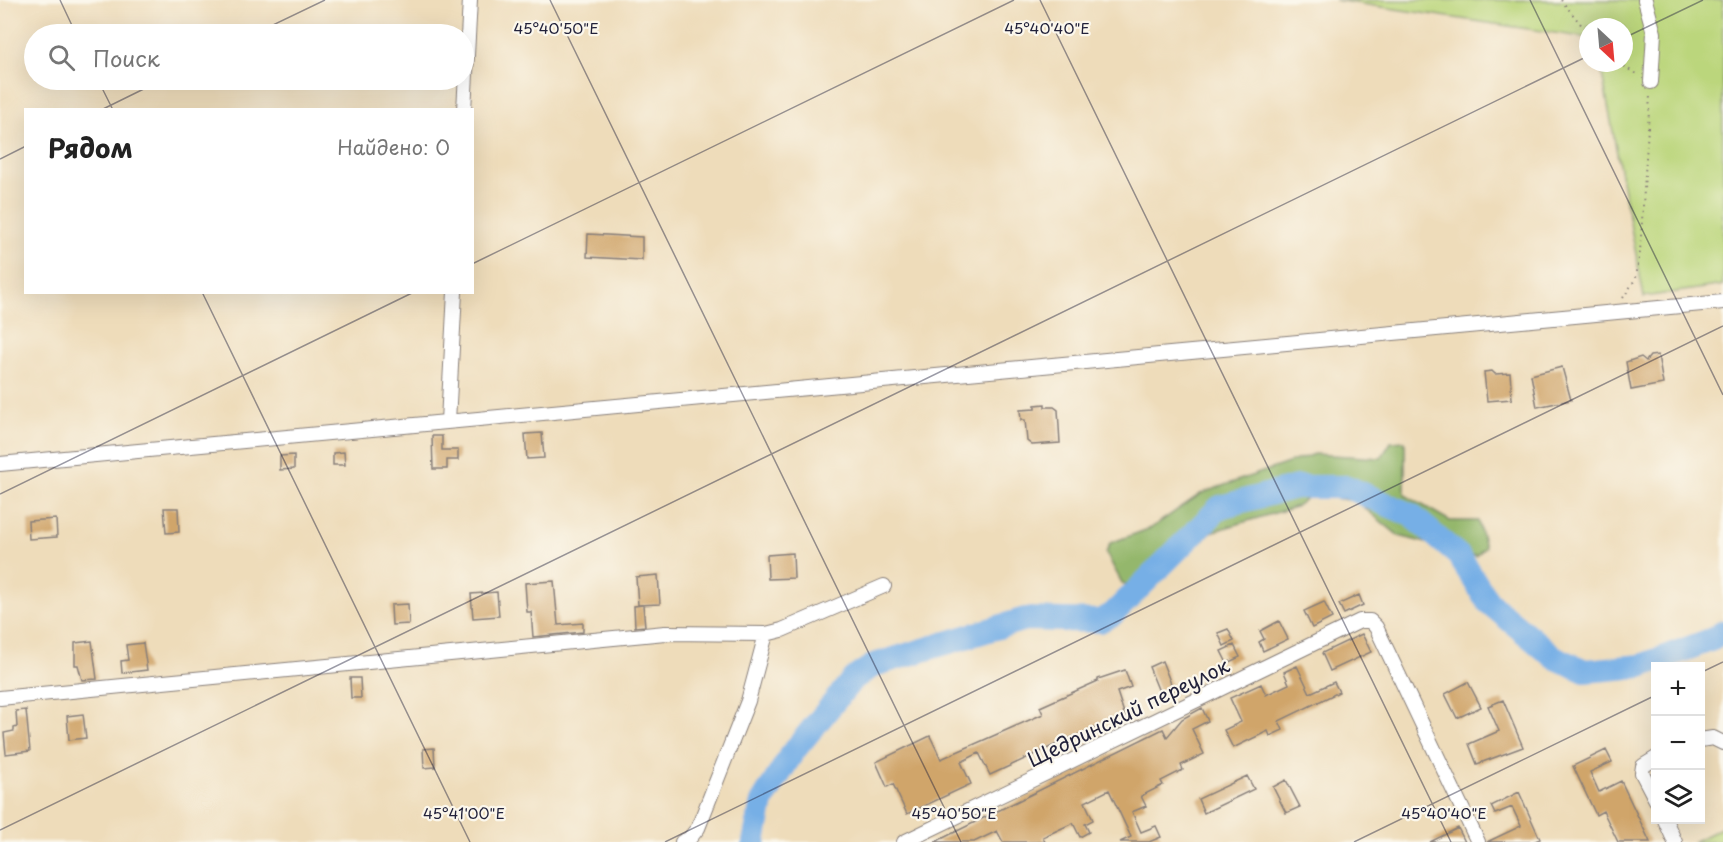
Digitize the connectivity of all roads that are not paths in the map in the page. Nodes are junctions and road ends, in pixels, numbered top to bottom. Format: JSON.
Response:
{"nodes":[{"id":1,"x":470,"y":0,"type":"edge"},
{"id":2,"x":1645,"y":0,"type":"edge"},
{"id":3,"x":469,"y":24,"type":"edge"},
{"id":4,"x":1651,"y":82,"type":"road end"},
{"id":5,"x":465,"y":90,"type":"edge"},
{"id":6,"x":464,"y":108,"type":"edge"},
{"id":7,"x":455,"y":294,"type":"edge"},
{"id":8,"x":1723,"y":302,"type":"edge"},
{"id":9,"x":448,"y":421,"type":"junction"},
{"id":10,"x":0,"y":464,"type":"edge"},
{"id":11,"x":884,"y":586,"type":"dead end"},
{"id":12,"x":766,"y":634,"type":"junction"},
{"id":13,"x":0,"y":698,"type":"edge"},
{"id":14,"x":1705,"y":739,"type":"edge"},
{"id":15,"x":1723,"y":742,"type":"edge"},
{"id":16,"x":1651,"y":761,"type":"edge"},
{"id":17,"x":1651,"y":790,"type":"edge"},
{"id":18,"x":1667,"y":824,"type":"edge"},
{"id":19,"x":682,"y":842,"type":"edge"},
{"id":20,"x":904,"y":842,"type":"edge"},
{"id":21,"x":1478,"y":842,"type":"edge"},
{"id":22,"x":1675,"y":842,"type":"edge"}],
"edges":[{"from":1,"to":3,"type":"street"},
{"from":2,"to":4,"type":"street"},
{"from":5,"to":6,"type":"street"},
{"from":7,"to":9,"type":"street"},
{"from":8,"to":9,"type":"street"},
{"from":9,"to":10,"type":"street"},
{"from":11,"to":12,"type":"street"},
{"from":12,"to":13,"type":"street"},
{"from":12,"to":19,"type":"street"},
{"from":14,"to":15,"type":"street"},
{"from":16,"to":17,"type":"street"},
{"from":18,"to":22,"type":"street"},
{"from":20,"to":21,"type":"street","name":"Щедринский переулок"}]}
